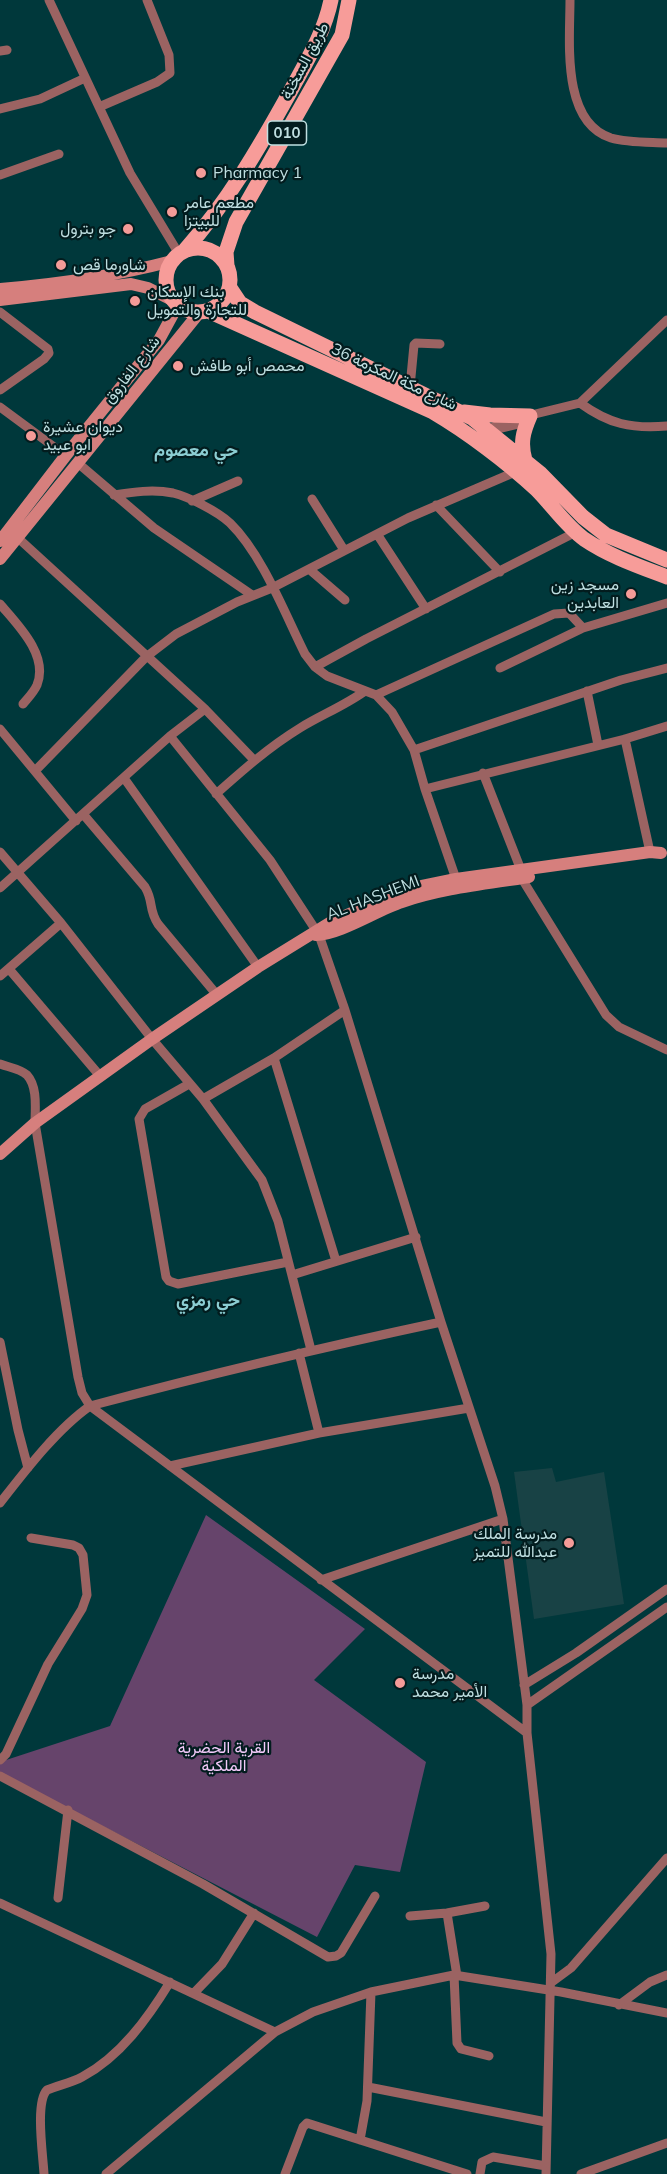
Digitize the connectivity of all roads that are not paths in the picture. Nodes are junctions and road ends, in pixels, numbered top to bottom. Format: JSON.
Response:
{"nodes":[{"id":1,"x":49,"y":0,"type":"edge"},
{"id":2,"x":147,"y":0,"type":"edge"},
{"id":3,"x":331,"y":0,"type":"edge"},
{"id":4,"x":350,"y":0,"type":"edge"},
{"id":5,"x":570,"y":0,"type":"edge"},
{"id":6,"x":85,"y":78,"type":"junction"},
{"id":7,"x":99,"y":107,"type":"junction"},
{"id":8,"x":0,"y":109,"type":"edge"},
{"id":9,"x":667,"y":143,"type":"edge"},
{"id":10,"x":59,"y":154,"type":"dead end"},
{"id":11,"x":0,"y":175,"type":"edge"},
{"id":12,"x":178,"y":256,"type":"junction"},
{"id":13,"x":227,"y":266,"type":"junction"},
{"id":14,"x":230,"y":288,"type":"junction"},
{"id":15,"x":0,"y":289,"type":"edge"},
{"id":16,"x":0,"y":300,"type":"edge"},
{"id":17,"x":175,"y":303,"type":"junction"},
{"id":18,"x":0,"y":312,"type":"edge"},
{"id":19,"x":203,"y":312,"type":"junction"},
{"id":20,"x":667,"y":320,"type":"edge"},
{"id":21,"x":440,"y":344,"type":"dead end"},
{"id":22,"x":410,"y":387,"type":"junction"},
{"id":23,"x":0,"y":390,"type":"edge"},
{"id":24,"x":580,"y":403,"type":"junction"},
{"id":25,"x":0,"y":407,"type":"edge"},
{"id":26,"x":459,"y":411,"type":"junction"},
{"id":27,"x":433,"y":412,"type":"junction"},
{"id":28,"x":531,"y":416,"type":"junction"},
{"id":29,"x":667,"y":426,"type":"edge"},
{"id":30,"x":487,"y":430,"type":"junction"},
{"id":31,"x":67,"y":452,"type":"junction"},
{"id":32,"x":488,"y":452,"type":"junction"},
{"id":33,"x":81,"y":461,"type":"junction"},
{"id":34,"x":520,"y":466,"type":"junction"},
{"id":35,"x":238,"y":482,"type":"dead end"},
{"id":36,"x":114,"y":495,"type":"junction"},
{"id":37,"x":312,"y":499,"type":"dead end"},
{"id":38,"x":192,"y":501,"type":"junction"},
{"id":39,"x":436,"y":505,"type":"junction"},
{"id":40,"x":576,"y":532,"type":"junction"},
{"id":41,"x":377,"y":534,"type":"junction"},
{"id":42,"x":18,"y":538,"type":"junction"},
{"id":43,"x":0,"y":541,"type":"edge"},
{"id":44,"x":344,"y":550,"type":"junction"},
{"id":45,"x":0,"y":559,"type":"edge"},
{"id":46,"x":667,"y":560,"type":"edge"},
{"id":47,"x":309,"y":569,"type":"junction"},
{"id":48,"x":500,"y":572,"type":"junction"},
{"id":49,"x":667,"y":577,"type":"edge"},
{"id":50,"x":272,"y":588,"type":"junction"},
{"id":51,"x":252,"y":595,"type":"junction"},
{"id":52,"x":345,"y":600,"type":"dead end"},
{"id":53,"x":667,"y":603,"type":"edge"},
{"id":54,"x":0,"y":604,"type":"edge"},
{"id":55,"x":426,"y":609,"type":"junction"},
{"id":56,"x":583,"y":628,"type":"junction"},
{"id":57,"x":146,"y":657,"type":"junction"},
{"id":58,"x":315,"y":667,"type":"junction"},
{"id":59,"x":501,"y":668,"type":"dead end"},
{"id":60,"x":667,"y":668,"type":"edge"},
{"id":61,"x":365,"y":691,"type":"junction"},
{"id":62,"x":587,"y":691,"type":"junction"},
{"id":63,"x":376,"y":695,"type":"junction"},
{"id":64,"x":23,"y":704,"type":"dead end"},
{"id":65,"x":205,"y":709,"type":"junction"},
{"id":66,"x":667,"y":726,"type":"edge"},
{"id":67,"x":0,"y":729,"type":"edge"},
{"id":68,"x":170,"y":736,"type":"junction"},
{"id":69,"x":625,"y":739,"type":"junction"},
{"id":70,"x":598,"y":745,"type":"junction"},
{"id":71,"x":414,"y":750,"type":"junction"},
{"id":72,"x":254,"y":759,"type":"junction"},
{"id":73,"x":34,"y":771,"type":"junction"},
{"id":74,"x":483,"y":773,"type":"junction"},
{"id":75,"x":124,"y":778,"type":"junction"},
{"id":76,"x":425,"y":789,"type":"junction"},
{"id":77,"x":216,"y":794,"type":"junction"},
{"id":78,"x":79,"y":817,"type":"junction"},
{"id":79,"x":0,"y":852,"type":"edge"},
{"id":80,"x":659,"y":852,"type":"edge"},
{"id":81,"x":17,"y":872,"type":"junction"},
{"id":82,"x":521,"y":874,"type":"junction"},
{"id":83,"x":456,"y":879,"type":"junction"},
{"id":84,"x":0,"y":888,"type":"edge"},
{"id":85,"x":394,"y":900,"type":"junction"},
{"id":86,"x":61,"y":923,"type":"junction"},
{"id":87,"x":316,"y":933,"type":"junction"},
{"id":88,"x":258,"y":967,"type":"junction"},
{"id":89,"x":9,"y":969,"type":"junction"},
{"id":90,"x":0,"y":976,"type":"edge"},
{"id":91,"x":217,"y":996,"type":"junction"},
{"id":92,"x":345,"y":1010,"type":"junction"},
{"id":93,"x":152,"y":1039,"type":"junction"},
{"id":94,"x":667,"y":1050,"type":"edge"},
{"id":95,"x":274,"y":1058,"type":"junction"},
{"id":96,"x":0,"y":1064,"type":"edge"},
{"id":97,"x":100,"y":1076,"type":"junction"},
{"id":98,"x":189,"y":1084,"type":"junction"},
{"id":99,"x":203,"y":1099,"type":"junction"},
{"id":100,"x":35,"y":1124,"type":"junction"},
{"id":101,"x":0,"y":1154,"type":"edge"},
{"id":102,"x":416,"y":1237,"type":"junction"},
{"id":103,"x":336,"y":1261,"type":"junction"},
{"id":104,"x":288,"y":1262,"type":"junction"},
{"id":105,"x":292,"y":1275,"type":"junction"},
{"id":106,"x":441,"y":1322,"type":"junction"},
{"id":107,"x":0,"y":1342,"type":"edge"},
{"id":108,"x":311,"y":1350,"type":"junction"},
{"id":109,"x":299,"y":1353,"type":"junction"},
{"id":110,"x":4,"y":1387,"type":"edge"},
{"id":111,"x":90,"y":1406,"type":"junction"},
{"id":112,"x":470,"y":1408,"type":"junction"},
{"id":113,"x":319,"y":1433,"type":"junction"},
{"id":114,"x":170,"y":1466,"type":"junction"},
{"id":115,"x":28,"y":1468,"type":"junction"},
{"id":116,"x":0,"y":1503,"type":"edge"},
{"id":117,"x":503,"y":1519,"type":"junction"},
{"id":118,"x":31,"y":1538,"type":"dead end"},
{"id":119,"x":321,"y":1580,"type":"junction"},
{"id":120,"x":667,"y":1589,"type":"edge"},
{"id":121,"x":667,"y":1606,"type":"edge"},
{"id":122,"x":524,"y":1685,"type":"junction"},
{"id":123,"x":527,"y":1705,"type":"junction"},
{"id":124,"x":527,"y":1733,"type":"junction"},
{"id":125,"x":0,"y":1760,"type":"edge"},
{"id":126,"x":0,"y":1776,"type":"edge"},
{"id":127,"x":68,"y":1810,"type":"junction"},
{"id":128,"x":667,"y":1858,"type":"edge"},
{"id":129,"x":375,"y":1896,"type":"dead end"},
{"id":130,"x":58,"y":1898,"type":"dead end"},
{"id":131,"x":0,"y":1903,"type":"edge"},
{"id":132,"x":484,"y":1906,"type":"dead end"},
{"id":133,"x":254,"y":1913,"type":"junction"},
{"id":134,"x":447,"y":1913,"type":"junction"},
{"id":135,"x":410,"y":1916,"type":"dead end"},
{"id":136,"x":667,"y":1975,"type":"edge"},
{"id":137,"x":456,"y":1976,"type":"junction"},
{"id":138,"x":170,"y":1982,"type":"junction"},
{"id":139,"x":552,"y":1986,"type":"junction"},
{"id":140,"x":371,"y":1992,"type":"junction"},
{"id":141,"x":194,"y":1993,"type":"junction"},
{"id":142,"x":619,"y":2005,"type":"junction"},
{"id":143,"x":667,"y":2013,"type":"edge"},
{"id":144,"x":275,"y":2032,"type":"junction"},
{"id":145,"x":489,"y":2056,"type":"dead end"},
{"id":146,"x":368,"y":2087,"type":"junction"},
{"id":147,"x":546,"y":2122,"type":"junction"},
{"id":148,"x":360,"y":2140,"type":"junction"},
{"id":149,"x":667,"y":2143,"type":"edge"},
{"id":150,"x":546,"y":2170,"type":"edge"},
{"id":151,"x":44,"y":2174,"type":"edge"},
{"id":152,"x":106,"y":2174,"type":"edge"},
{"id":153,"x":285,"y":2174,"type":"edge"},
{"id":154,"x":467,"y":2174,"type":"edge"},
{"id":155,"x":480,"y":2174,"type":"edge"},
{"id":156,"x":580,"y":2174,"type":"edge"}],
"edges":[{"from":1,"to":6,"type":"street"},
{"from":2,"to":7,"type":"street"},
{"from":3,"to":12,"type":"main road","name":"طريق السخنة","number":"010"},
{"from":4,"to":13,"type":"main road","name":"طريق السخنة","number":"010"},
{"from":5,"to":9,"type":"street"},
{"from":6,"to":7,"type":"street"},
{"from":6,"to":8,"type":"street"},
{"from":7,"to":12,"type":"street"},
{"from":10,"to":11,"type":"street"},
{"from":12,"to":13,"type":"main road"},
{"from":12,"to":15,"type":"street"},
{"from":12,"to":17,"type":"main road"},
{"from":13,"to":14,"type":"main road"},
{"from":14,"to":19,"type":"main road"},
{"from":14,"to":22,"type":"main road","name":"شارع مكة المكرمة 36"},
{"from":16,"to":17,"type":"street"},
{"from":17,"to":19,"type":"main road"},
{"from":17,"to":31,"type":"street","name":"شارع الفاروق"},
{"from":18,"to":23,"type":"street"},
{"from":19,"to":27,"type":"main road","name":"شارع مكة المكرمة 36"},
{"from":19,"to":33,"type":"street","name":"شارع الفاروق"},
{"from":20,"to":24,"type":"street"},
{"from":21,"to":22,"type":"street"},
{"from":22,"to":26,"type":"main road","name":"شارع مكة المكرمة 36"},
{"from":24,"to":28,"type":"street"},
{"from":24,"to":29,"type":"street"},
{"from":25,"to":31,"type":"street"},
{"from":26,"to":28,"type":"main road"},
{"from":26,"to":30,"type":"main road","name":"شارع مكة المكرمة 36"},
{"from":27,"to":30,"type":"main road"},
{"from":27,"to":32,"type":"main road","name":"شارع مكة المكرمة 36"},
{"from":28,"to":30,"type":"street"},
{"from":28,"to":34,"type":"main road"},
{"from":30,"to":32,"type":"main road"},
{"from":30,"to":34,"type":"main road","name":"شارع مكة المكرمة 36"},
{"from":31,"to":33,"type":"street"},
{"from":31,"to":43,"type":"street","name":"شارع الفاروق"},
{"from":32,"to":34,"type":"main road","name":"شارع مكة المكرمة 36"},
{"from":33,"to":36,"type":"street"},
{"from":33,"to":42,"type":"street","name":"شارع الفاروق"},
{"from":34,"to":39,"type":"street"},
{"from":34,"to":40,"type":"main road","name":"شارع مكة المكرمة 36"},
{"from":34,"to":46,"type":"main road","name":"شارع مكة المكرمة 36"},
{"from":35,"to":38,"type":"street"},
{"from":36,"to":38,"type":"street"},
{"from":36,"to":51,"type":"street"},
{"from":37,"to":44,"type":"street"},
{"from":38,"to":50,"type":"street"},
{"from":39,"to":41,"type":"street"},
{"from":39,"to":48,"type":"street"},
{"from":40,"to":48,"type":"street"},
{"from":40,"to":49,"type":"main road","name":"شارع مكة المكرمة 36"},
{"from":41,"to":44,"type":"street"},
{"from":41,"to":55,"type":"street"},
{"from":42,"to":45,"type":"street","name":"شارع الفاروق"},
{"from":42,"to":57,"type":"street"},
{"from":44,"to":47,"type":"street"},
{"from":47,"to":50,"type":"street"},
{"from":47,"to":52,"type":"street"},
{"from":48,"to":55,"type":"street"},
{"from":50,"to":51,"type":"street"},
{"from":50,"to":58,"type":"street"},
{"from":51,"to":57,"type":"street"},
{"from":53,"to":56,"type":"street"},
{"from":54,"to":64,"type":"street"},
{"from":55,"to":58,"type":"street"},
{"from":56,"to":59,"type":"street"},
{"from":56,"to":63,"type":"street"},
{"from":57,"to":65,"type":"street"},
{"from":57,"to":73,"type":"street"},
{"from":58,"to":61,"type":"street"},
{"from":60,"to":62,"type":"street"},
{"from":61,"to":63,"type":"street"},
{"from":61,"to":72,"type":"street"},
{"from":62,"to":70,"type":"street"},
{"from":62,"to":71,"type":"street"},
{"from":63,"to":71,"type":"street"},
{"from":65,"to":68,"type":"street"},
{"from":65,"to":72,"type":"street"},
{"from":66,"to":69,"type":"street"},
{"from":67,"to":73,"type":"street"},
{"from":68,"to":75,"type":"street"},
{"from":68,"to":77,"type":"street"},
{"from":69,"to":70,"type":"street"},
{"from":69,"to":80,"type":"street"},
{"from":70,"to":74,"type":"street"},
{"from":71,"to":76,"type":"street"},
{"from":72,"to":77,"type":"street"},
{"from":73,"to":78,"type":"street"},
{"from":74,"to":76,"type":"street"},
{"from":74,"to":82,"type":"street"},
{"from":75,"to":78,"type":"street"},
{"from":75,"to":88,"type":"street"},
{"from":76,"to":83,"type":"street"},
{"from":77,"to":87,"type":"street"},
{"from":78,"to":81,"type":"street"},
{"from":78,"to":91,"type":"street"},
{"from":79,"to":81,"type":"street"},
{"from":80,"to":82,"type":"street","name":"AL HASHEMI"},
{"from":81,"to":84,"type":"street"},
{"from":81,"to":86,"type":"street"},
{"from":82,"to":83,"type":"street","name":"AL HASHEMI"},
{"from":82,"to":85,"type":"street","name":"AL HASHEMI"},
{"from":82,"to":94,"type":"street"},
{"from":83,"to":85,"type":"street","name":"AL HASHEMI"},
{"from":85,"to":87,"type":"street","name":"AL HASHEMI"},
{"from":86,"to":89,"type":"street"},
{"from":86,"to":93,"type":"street"},
{"from":87,"to":88,"type":"street","name":"AL HASHEMI"},
{"from":87,"to":92,"type":"street"},
{"from":88,"to":91,"type":"street","name":"AL HASHEMI"},
{"from":89,"to":90,"type":"street"},
{"from":89,"to":97,"type":"street"},
{"from":91,"to":93,"type":"street","name":"AL HASHEMI"},
{"from":92,"to":95,"type":"street"},
{"from":92,"to":102,"type":"street"},
{"from":93,"to":97,"type":"street","name":"AL HASHEMI"},
{"from":93,"to":98,"type":"street"},
{"from":95,"to":99,"type":"street"},
{"from":95,"to":103,"type":"street"},
{"from":96,"to":100,"type":"street"},
{"from":97,"to":100,"type":"street","name":"AL HASHEMI"},
{"from":98,"to":99,"type":"street"},
{"from":98,"to":104,"type":"street"},
{"from":99,"to":104,"type":"street"},
{"from":100,"to":101,"type":"street","name":"AL HASHEMI"},
{"from":100,"to":111,"type":"street"},
{"from":102,"to":103,"type":"street"},
{"from":102,"to":106,"type":"street"},
{"from":103,"to":105,"type":"street"},
{"from":104,"to":105,"type":"street"},
{"from":105,"to":108,"type":"street"},
{"from":106,"to":108,"type":"street"},
{"from":106,"to":112,"type":"street"},
{"from":107,"to":110,"type":"street"},
{"from":108,"to":109,"type":"street"},
{"from":109,"to":111,"type":"street"},
{"from":109,"to":113,"type":"street"},
{"from":110,"to":115,"type":"street"},
{"from":111,"to":114,"type":"street"},
{"from":111,"to":115,"type":"street"},
{"from":112,"to":113,"type":"street"},
{"from":112,"to":117,"type":"street"},
{"from":113,"to":114,"type":"street"},
{"from":114,"to":119,"type":"street"},
{"from":115,"to":116,"type":"street"},
{"from":117,"to":119,"type":"street"},
{"from":117,"to":122,"type":"street"},
{"from":118,"to":125,"type":"street"},
{"from":119,"to":124,"type":"street"},
{"from":120,"to":122,"type":"street"},
{"from":121,"to":123,"type":"street"},
{"from":122,"to":123,"type":"street"},
{"from":123,"to":124,"type":"street"},
{"from":124,"to":139,"type":"street"},
{"from":126,"to":127,"type":"street"},
{"from":127,"to":130,"type":"street"},
{"from":127,"to":133,"type":"street"},
{"from":128,"to":139,"type":"street"},
{"from":129,"to":133,"type":"street"},
{"from":131,"to":138,"type":"street"},
{"from":132,"to":134,"type":"street"},
{"from":133,"to":141,"type":"street"},
{"from":134,"to":135,"type":"street"},
{"from":134,"to":137,"type":"street"},
{"from":136,"to":142,"type":"street"},
{"from":137,"to":139,"type":"street"},
{"from":137,"to":140,"type":"street"},
{"from":137,"to":145,"type":"street"},
{"from":138,"to":141,"type":"street"},
{"from":138,"to":151,"type":"street"},
{"from":139,"to":142,"type":"street"},
{"from":139,"to":147,"type":"street"},
{"from":140,"to":144,"type":"street"},
{"from":140,"to":146,"type":"street"},
{"from":141,"to":144,"type":"street"},
{"from":142,"to":143,"type":"street"},
{"from":144,"to":152,"type":"street"},
{"from":146,"to":147,"type":"street"},
{"from":146,"to":148,"type":"street"},
{"from":147,"to":150,"type":"street"},
{"from":148,"to":153,"type":"street"},
{"from":148,"to":154,"type":"street"},
{"from":149,"to":156,"type":"street"},
{"from":150,"to":155,"type":"street"}]}
